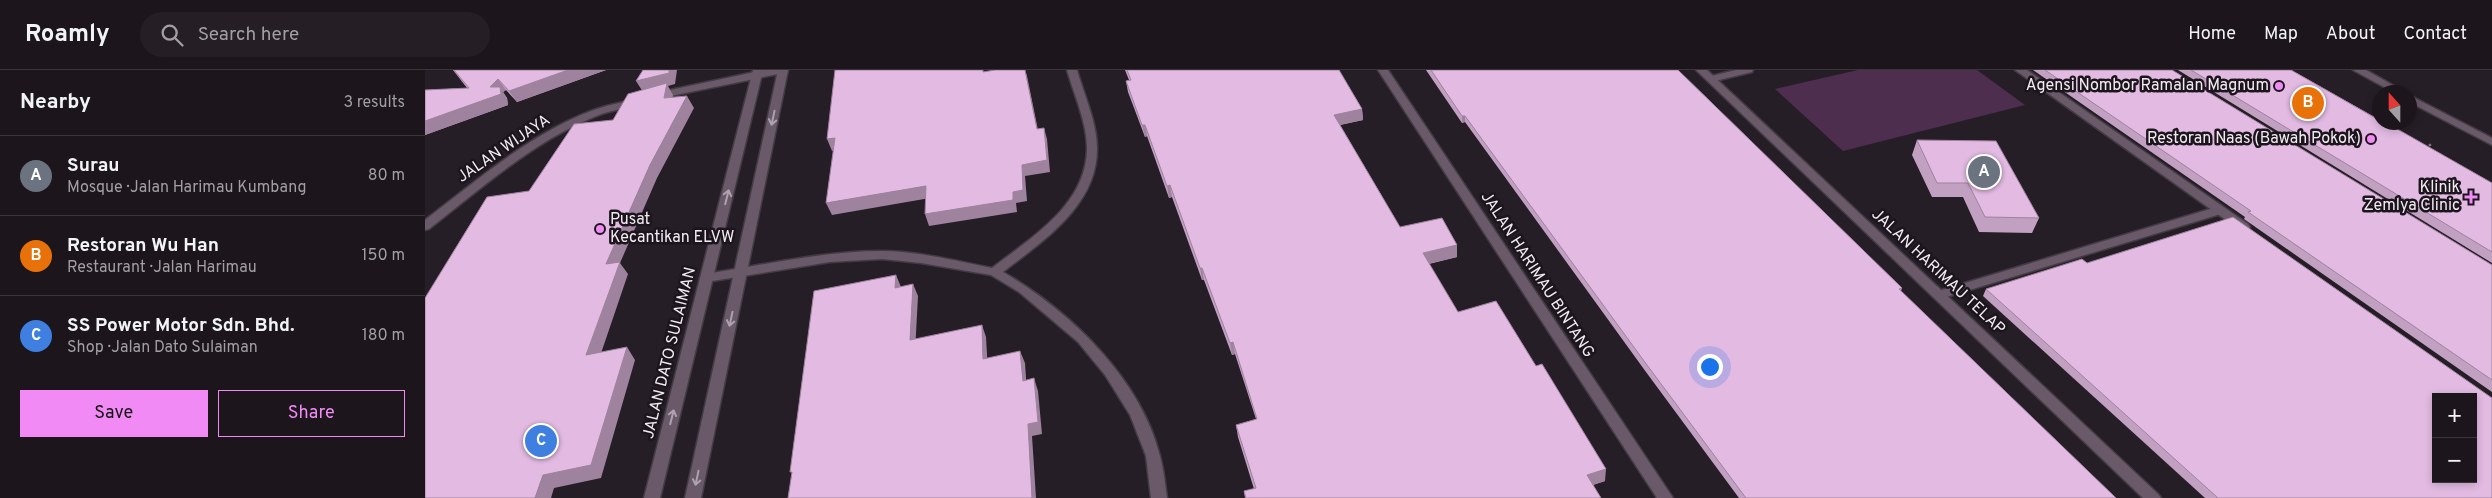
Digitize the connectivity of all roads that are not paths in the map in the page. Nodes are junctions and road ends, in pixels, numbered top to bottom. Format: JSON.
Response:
{"nodes":[{"id":1,"x":783,"y":70,"type":"edge"},
{"id":2,"x":1071,"y":70,"type":"edge"},
{"id":3,"x":1383,"y":70,"type":"edge"},
{"id":4,"x":1748,"y":70,"type":"edge"},
{"id":5,"x":2020,"y":70,"type":"edge"},
{"id":6,"x":2358,"y":70,"type":"edge"},
{"id":7,"x":758,"y":72,"type":"edge"},
{"id":8,"x":1706,"y":74,"type":"edge"},
{"id":9,"x":2387,"y":85,"type":"edge"},
{"id":10,"x":2417,"y":102,"type":"edge"},
{"id":11,"x":2492,"y":142,"type":"edge"},
{"id":12,"x":2220,"y":210,"type":"junction"},
{"id":13,"x":425,"y":226,"type":"edge"},
{"id":14,"x":2252,"y":232,"type":"edge"},
{"id":15,"x":741,"y":272,"type":"junction"},
{"id":16,"x":994,"y":272,"type":"junction"},
{"id":17,"x":706,"y":278,"type":"junction"},
{"id":18,"x":1939,"y":296,"type":"junction"},
{"id":19,"x":652,"y":498,"type":"edge"},
{"id":20,"x":693,"y":498,"type":"edge"},
{"id":21,"x":1159,"y":498,"type":"edge"},
{"id":22,"x":1665,"y":498,"type":"edge"},
{"id":23,"x":2153,"y":498,"type":"edge"}],
"edges":[{"from":1,"to":7,"type":"street","name":"JALAN WIJAYA"},
{"from":1,"to":15,"type":"street","one_way":true},
{"from":2,"to":16,"type":"street"},
{"from":3,"to":22,"type":"street","name":"JALAN HARIMAU BINTANG"},
{"from":4,"to":8,"type":"street"},
{"from":5,"to":12,"type":"street"},
{"from":6,"to":9,"type":"street"},
{"from":7,"to":13,"type":"street","name":"JALAN WIJAYA"},
{"from":17,"to":7,"type":"street","name":"JALAN DATO SULAIMAN","one_way":true},
{"from":8,"to":18,"type":"street","name":"JALAN HARIMAU TELAP"},
{"from":10,"to":11,"type":"street"},
{"from":12,"to":14,"type":"street"},
{"from":12,"to":18,"type":"street"},
{"from":15,"to":16,"type":"street"},
{"from":15,"to":17,"type":"street"},
{"from":15,"to":20,"type":"street","one_way":true},
{"from":16,"to":21,"type":"street"},
{"from":19,"to":17,"type":"street","name":"JALAN DATO SULAIMAN","one_way":true},
{"from":18,"to":23,"type":"street","name":"JALAN HARIMAU TELAP"}]}
